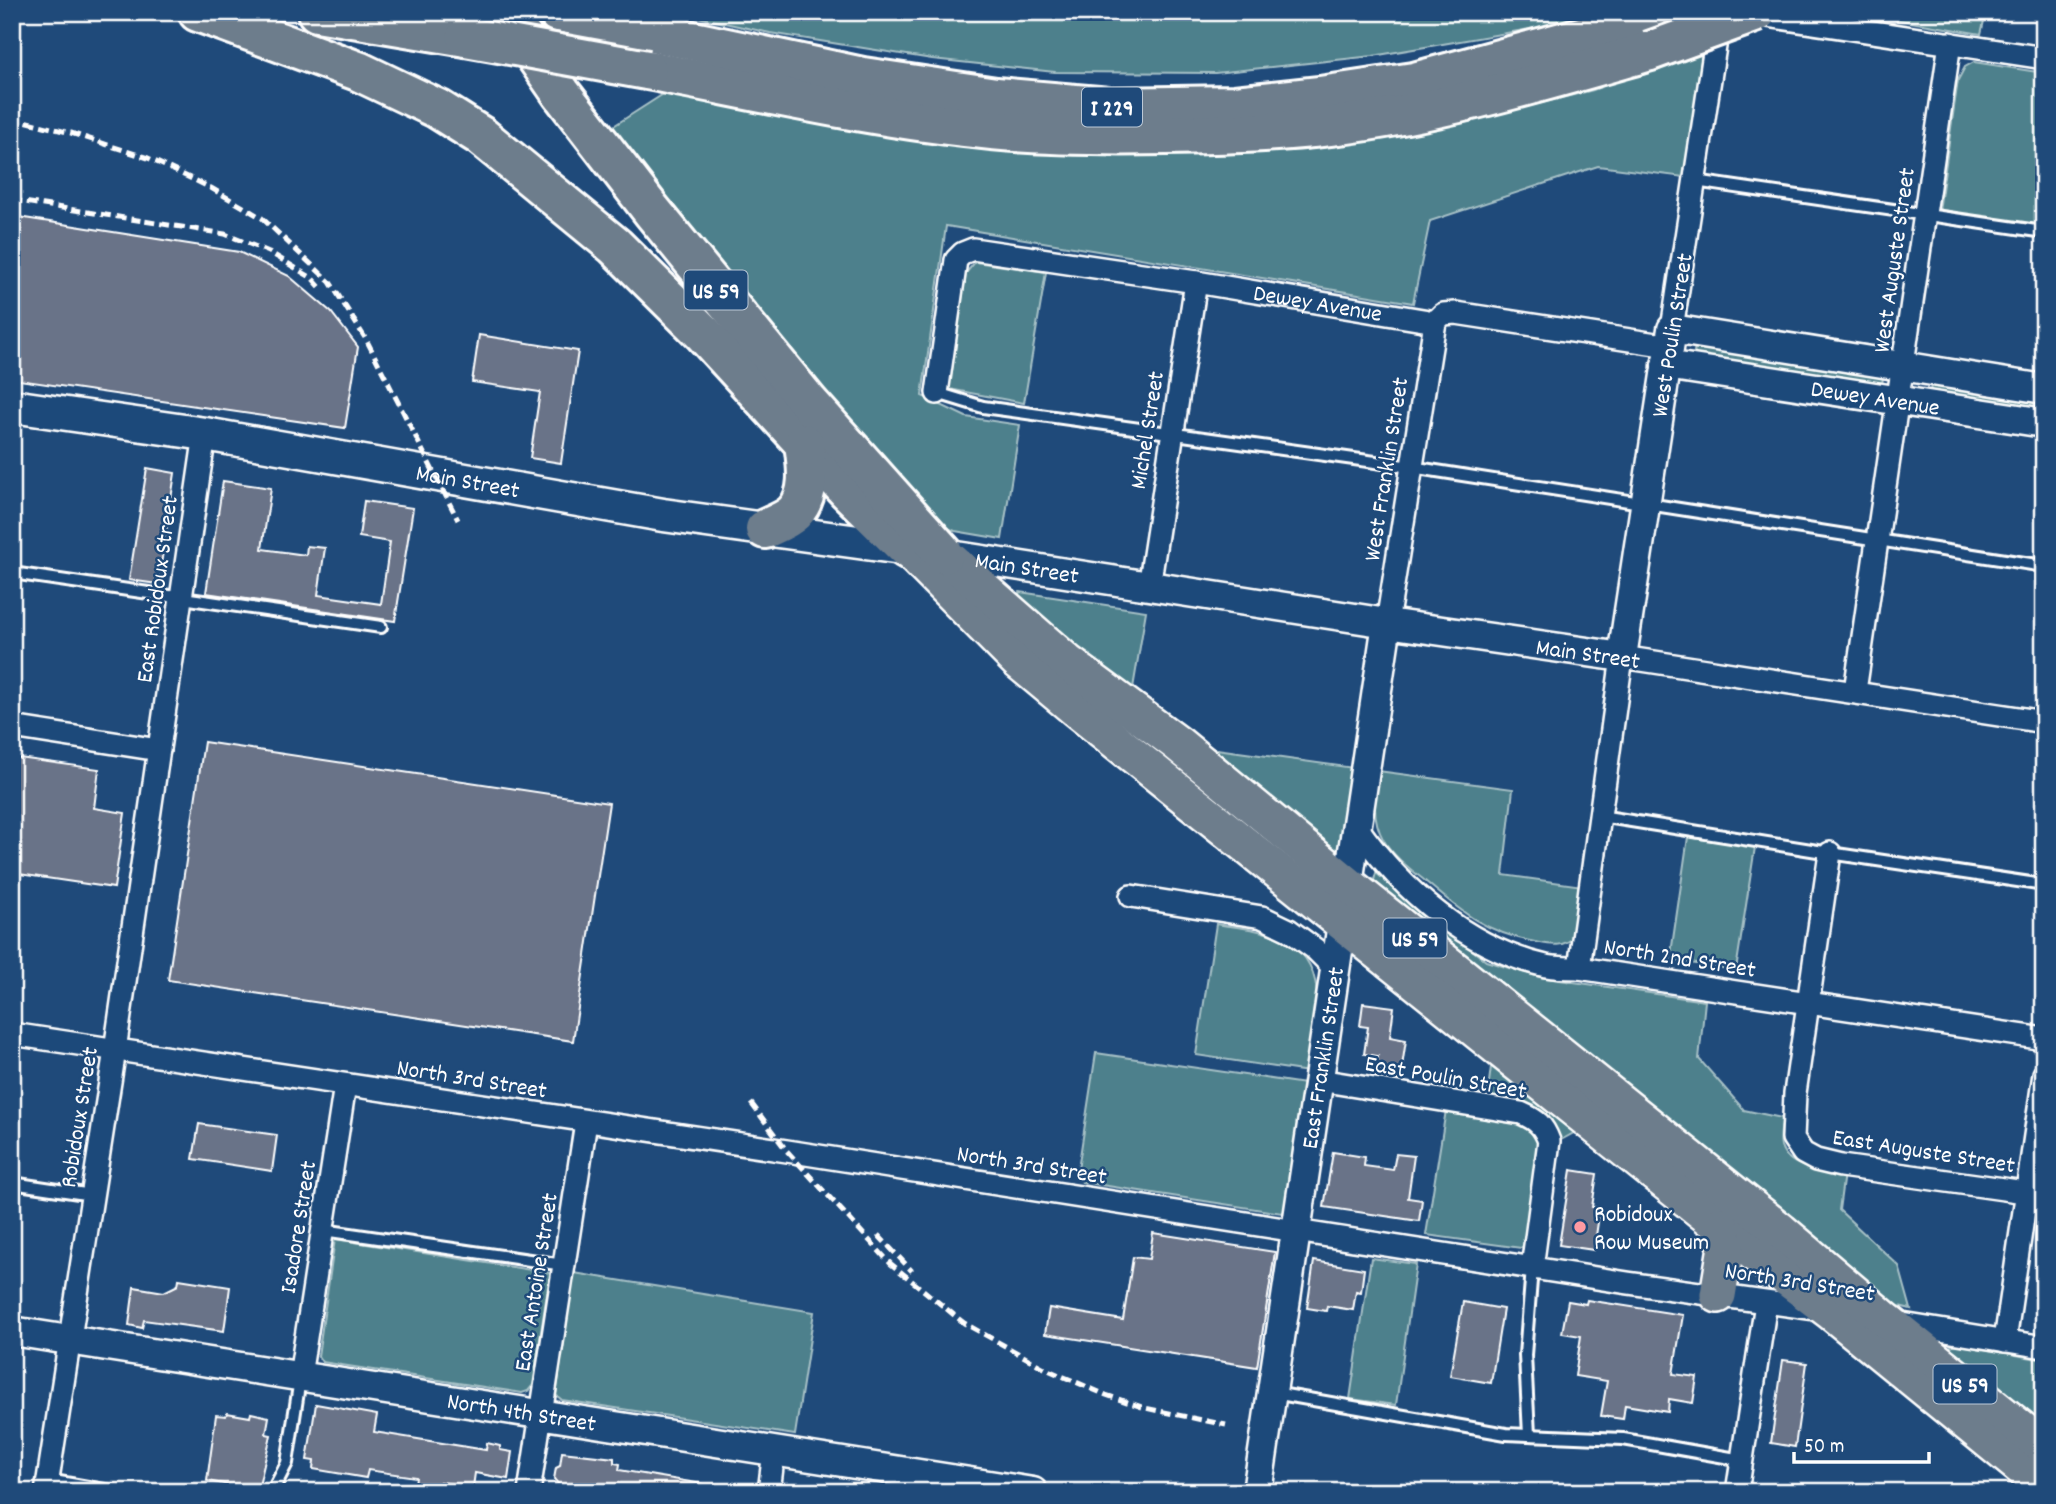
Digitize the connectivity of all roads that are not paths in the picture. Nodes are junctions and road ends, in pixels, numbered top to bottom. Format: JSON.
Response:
{"nodes":[{"id":1,"x":198,"y":12,"type":"edge"},
{"id":2,"x":317,"y":12,"type":"edge"},
{"id":3,"x":505,"y":12,"type":"edge"},
{"id":4,"x":557,"y":12,"type":"edge"},
{"id":5,"x":1659,"y":12,"type":"edge"},
{"id":6,"x":1720,"y":12,"type":"edge"},
{"id":7,"x":1745,"y":12,"type":"edge"},
{"id":8,"x":1757,"y":12,"type":"edge"},
{"id":9,"x":1950,"y":44,"type":"junction"},
{"id":10,"x":2044,"y":58,"type":"edge"},
{"id":11,"x":1695,"y":181,"type":"junction"},
{"id":12,"x":1927,"y":216,"type":"junction"},
{"id":13,"x":2044,"y":232,"type":"edge"},
{"id":14,"x":1196,"y":282,"type":"junction"},
{"id":15,"x":1435,"y":322,"type":"junction"},
{"id":16,"x":1669,"y":347,"type":"junction"},
{"id":17,"x":1904,"y":368,"type":"junction"},
{"id":18,"x":2044,"y":389,"type":"edge"},
{"id":19,"x":937,"y":393,"type":"joint"},
{"id":20,"x":1899,"y":401,"type":"junction"},
{"id":21,"x":12,"y":406,"type":"edge"},
{"id":22,"x":2044,"y":423,"type":"edge"},
{"id":23,"x":205,"y":434,"type":"junction"},
{"id":24,"x":1172,"y":434,"type":"junction"},
{"id":25,"x":804,"y":443,"type":"junction"},
{"id":26,"x":1411,"y":467,"type":"junction"},
{"id":27,"x":1646,"y":503,"type":"junction"},
{"id":28,"x":765,"y":529,"type":"junction"},
{"id":29,"x":1879,"y":541,"type":"junction"},
{"id":30,"x":907,"y":549,"type":"junction"},
{"id":31,"x":944,"y":554,"type":"junction"},
{"id":32,"x":2044,"y":566,"type":"edge"},
{"id":33,"x":12,"y":573,"type":"edge"},
{"id":34,"x":1149,"y":587,"type":"junction"},
{"id":35,"x":181,"y":599,"type":"junction"},
{"id":36,"x":1387,"y":624,"type":"junction"},
{"id":37,"x":381,"y":627,"type":"dead end"},
{"id":38,"x":1622,"y":657,"type":"junction"},
{"id":39,"x":1855,"y":691,"type":"junction"},
{"id":40,"x":2044,"y":722,"type":"edge"},
{"id":41,"x":12,"y":727,"type":"edge"},
{"id":42,"x":159,"y":750,"type":"junction"},
{"id":43,"x":1600,"y":816,"type":"junction"},
{"id":44,"x":1357,"y":827,"type":"junction"},
{"id":45,"x":1830,"y":853,"type":"junction"},
{"id":46,"x":1349,"y":884,"type":"junction"},
{"id":47,"x":2044,"y":885,"type":"edge"},
{"id":48,"x":1131,"y":897,"type":"dead end"},
{"id":49,"x":1342,"y":921,"type":"junction"},
{"id":50,"x":1579,"y":968,"type":"junction"},
{"id":51,"x":1335,"y":969,"type":"junction"},
{"id":52,"x":1808,"y":1003,"type":"junction"},
{"id":53,"x":12,"y":1034,"type":"edge"},
{"id":54,"x":2044,"y":1039,"type":"edge"},
{"id":55,"x":115,"y":1049,"type":"junction"},
{"id":56,"x":2044,"y":1074,"type":"edge"},
{"id":57,"x":1318,"y":1080,"type":"junction"},
{"id":58,"x":345,"y":1085,"type":"junction"},
{"id":59,"x":586,"y":1122,"type":"junction"},
{"id":60,"x":12,"y":1183,"type":"edge"},
{"id":61,"x":2030,"y":1192,"type":"junction"},
{"id":62,"x":92,"y":1195,"type":"junction"},
{"id":63,"x":1720,"y":1225,"type":"junction"},
{"id":64,"x":323,"y":1230,"type":"junction"},
{"id":65,"x":1296,"y":1231,"type":"junction"},
{"id":66,"x":564,"y":1265,"type":"junction"},
{"id":67,"x":1532,"y":1268,"type":"junction"},
{"id":68,"x":1718,"y":1295,"type":"junction"},
{"id":69,"x":1766,"y":1303,"type":"junction"},
{"id":70,"x":1830,"y":1311,"type":"junction"},
{"id":71,"x":1887,"y":1321,"type":"junction"},
{"id":72,"x":12,"y":1331,"type":"edge"},
{"id":73,"x":69,"y":1340,"type":"junction"},
{"id":74,"x":2005,"y":1341,"type":"junction"},
{"id":75,"x":2044,"y":1347,"type":"edge"},
{"id":76,"x":300,"y":1376,"type":"junction"},
{"id":77,"x":1272,"y":1393,"type":"junction"},
{"id":78,"x":541,"y":1414,"type":"junction"},
{"id":79,"x":1528,"y":1435,"type":"junction"},
{"id":80,"x":2044,"y":1447,"type":"edge"},
{"id":81,"x":774,"y":1451,"type":"junction"},
{"id":82,"x":1742,"y":1460,"type":"junction"},
{"id":83,"x":47,"y":1486,"type":"edge"},
{"id":84,"x":2044,"y":1486,"type":"edge"},
{"id":85,"x":1022,"y":1491,"type":"edge"},
{"id":86,"x":116,"y":1492,"type":"edge"},
{"id":87,"x":272,"y":1492,"type":"edge"},
{"id":88,"x":529,"y":1492,"type":"edge"},
{"id":89,"x":769,"y":1492,"type":"edge"},
{"id":90,"x":1257,"y":1492,"type":"edge"},
{"id":91,"x":1737,"y":1492,"type":"edge"}],
"edges":[{"from":1,"to":25,"type":"highway","number":"US 59"},
{"from":2,"to":8,"type":"highway","number":"I 229","bridge":true},
{"from":3,"to":31,"type":"highway","number":"US 59"},
{"from":4,"to":5,"type":"highway","number":"I 229"},
{"from":6,"to":11,"type":"street","name":"West Poulin Street"},
{"from":7,"to":9,"type":"street"},
{"from":9,"to":10,"type":"street"},
{"from":9,"to":12,"type":"street","name":"West Auguste Street"},
{"from":11,"to":12,"type":"lane"},
{"from":11,"to":16,"type":"street","name":"West Poulin Street"},
{"from":12,"to":13,"type":"lane"},
{"from":12,"to":17,"type":"street","name":"West Auguste Street"},
{"from":14,"to":15,"type":"street","name":"Dewey Avenue"},
{"from":14,"to":19,"type":"street","name":"Dewey Avenue"},
{"from":14,"to":24,"type":"street","name":"Michel Street"},
{"from":15,"to":16,"type":"street","name":"Dewey Avenue"},
{"from":15,"to":26,"type":"street","name":"West Franklin Street"},
{"from":16,"to":17,"type":"street","name":"Dewey Avenue"},
{"from":16,"to":20,"type":"street","name":"Dewey Avenue"},
{"from":16,"to":27,"type":"street","name":"West Poulin Street"},
{"from":17,"to":18,"type":"street","name":"Dewey Avenue"},
{"from":17,"to":20,"type":"street","name":"West Auguste Street"},
{"from":19,"to":24,"type":"lane"},
{"from":20,"to":22,"type":"street","name":"Dewey Avenue"},
{"from":20,"to":29,"type":"street","name":"West Auguste Street"},
{"from":21,"to":23,"type":"main road","name":"Main Street"},
{"from":23,"to":28,"type":"main road","name":"Main Street"},
{"from":23,"to":35,"type":"street","name":"East Robidoux Street"},
{"from":24,"to":26,"type":"lane"},
{"from":24,"to":34,"type":"street","name":"Michel Street"},
{"from":25,"to":28,"type":"highway"},
{"from":25,"to":30,"type":"highway","number":"US 59"},
{"from":26,"to":27,"type":"lane"},
{"from":26,"to":36,"type":"street","name":"West Franklin Street"},
{"from":27,"to":29,"type":"lane"},
{"from":27,"to":38,"type":"street","name":"West Poulin Street"},
{"from":28,"to":30,"type":"main road","name":"Main Street"},
{"from":29,"to":32,"type":"lane"},
{"from":29,"to":39,"type":"street","name":"West Auguste Street"},
{"from":30,"to":31,"type":"main road","name":"Main Street"},
{"from":30,"to":49,"type":"main road","number":"US 59"},
{"from":31,"to":34,"type":"street","name":"Main Street"},
{"from":31,"to":46,"type":"main road","number":"US 59"},
{"from":33,"to":35,"type":"lane"},
{"from":34,"to":36,"type":"street","name":"Main Street"},
{"from":35,"to":37,"type":"lane"},
{"from":35,"to":42,"type":"street","name":"East Robidoux Street"},
{"from":36,"to":38,"type":"street","name":"Main Street"},
{"from":36,"to":44,"type":"street","name":"East Franklin Street"},
{"from":38,"to":39,"type":"street","name":"Main Street"},
{"from":38,"to":43,"type":"street"},
{"from":39,"to":40,"type":"street","name":"Main Street"},
{"from":41,"to":42,"type":"street"},
{"from":42,"to":55,"type":"street","name":"Robidoux Street"},
{"from":43,"to":45,"type":"lane"},
{"from":43,"to":50,"type":"street"},
{"from":44,"to":46,"type":"street","name":"East Franklin Street"},
{"from":44,"to":50,"type":"street","name":"North 2nd Street"},
{"from":45,"to":47,"type":"lane"},
{"from":45,"to":52,"type":"street"},
{"from":46,"to":49,"type":"street","name":"East Franklin Street"},
{"from":46,"to":71,"type":"main road","number":"US 59"},
{"from":48,"to":51,"type":"street"},
{"from":49,"to":51,"type":"street","name":"East Franklin Street"},
{"from":49,"to":63,"type":"main road","number":"US 59"},
{"from":50,"to":52,"type":"street","name":"North 2nd Street"},
{"from":51,"to":57,"type":"street","name":"East Franklin Street"},
{"from":52,"to":54,"type":"street","name":"North 2nd Street"},
{"from":52,"to":61,"type":"street","name":"East Auguste Street"},
{"from":53,"to":55,"type":"street","name":"North 3rd Street"},
{"from":55,"to":58,"type":"street","name":"North 3rd Street"},
{"from":55,"to":62,"type":"street","name":"Robidoux Street"},
{"from":56,"to":61,"type":"street"},
{"from":57,"to":65,"type":"street","name":"East Franklin Street"},
{"from":57,"to":67,"type":"street","name":"East Poulin Street"},
{"from":58,"to":59,"type":"street","name":"North 3rd Street"},
{"from":58,"to":64,"type":"street","name":"Isadore Street"},
{"from":59,"to":65,"type":"street","name":"North 3rd Street"},
{"from":59,"to":66,"type":"street","name":"East Antoine Street"},
{"from":60,"to":62,"type":"lane"},
{"from":61,"to":74,"type":"street"},
{"from":62,"to":73,"type":"street","name":"Robidoux Street"},
{"from":63,"to":68,"type":"main road"},
{"from":63,"to":70,"type":"main road","number":"US 59"},
{"from":64,"to":66,"type":"lane"},
{"from":64,"to":76,"type":"street","name":"Isadore Street"},
{"from":65,"to":67,"type":"street","name":"North 3rd Street"},
{"from":65,"to":77,"type":"street","name":"East Franklin Street"},
{"from":66,"to":78,"type":"street","name":"East Antoine Street"},
{"from":67,"to":68,"type":"street","name":"North 3rd Street"},
{"from":67,"to":79,"type":"lane"},
{"from":68,"to":69,"type":"street","name":"North 3rd Street"},
{"from":69,"to":70,"type":"street","name":"North 3rd Street"},
{"from":69,"to":82,"type":"street"},
{"from":70,"to":71,"type":"street","name":"North 3rd Street"},
{"from":70,"to":84,"type":"main road","number":"US 59"},
{"from":71,"to":74,"type":"street","name":"North 3rd Street"},
{"from":71,"to":80,"type":"main road","number":"US 59"},
{"from":72,"to":73,"type":"street","name":"North 4th Street"},
{"from":73,"to":76,"type":"street","name":"North 4th Street"},
{"from":73,"to":83,"type":"street","name":"Robidoux Street"},
{"from":74,"to":75,"type":"street","name":"North 3rd Street"},
{"from":76,"to":78,"type":"street","name":"North 4th Street"},
{"from":76,"to":87,"type":"lane"},
{"from":77,"to":79,"type":"lane"},
{"from":77,"to":90,"type":"street","name":"East Franklin Street"},
{"from":78,"to":81,"type":"street","name":"North 4th Street"},
{"from":78,"to":88,"type":"street","name":"East Antoine Street"},
{"from":79,"to":82,"type":"lane"},
{"from":81,"to":85,"type":"street","name":"North 4th Street"},
{"from":81,"to":89,"type":"street"},
{"from":82,"to":91,"type":"street"},
{"from":83,"to":86,"type":"lane"}]}
